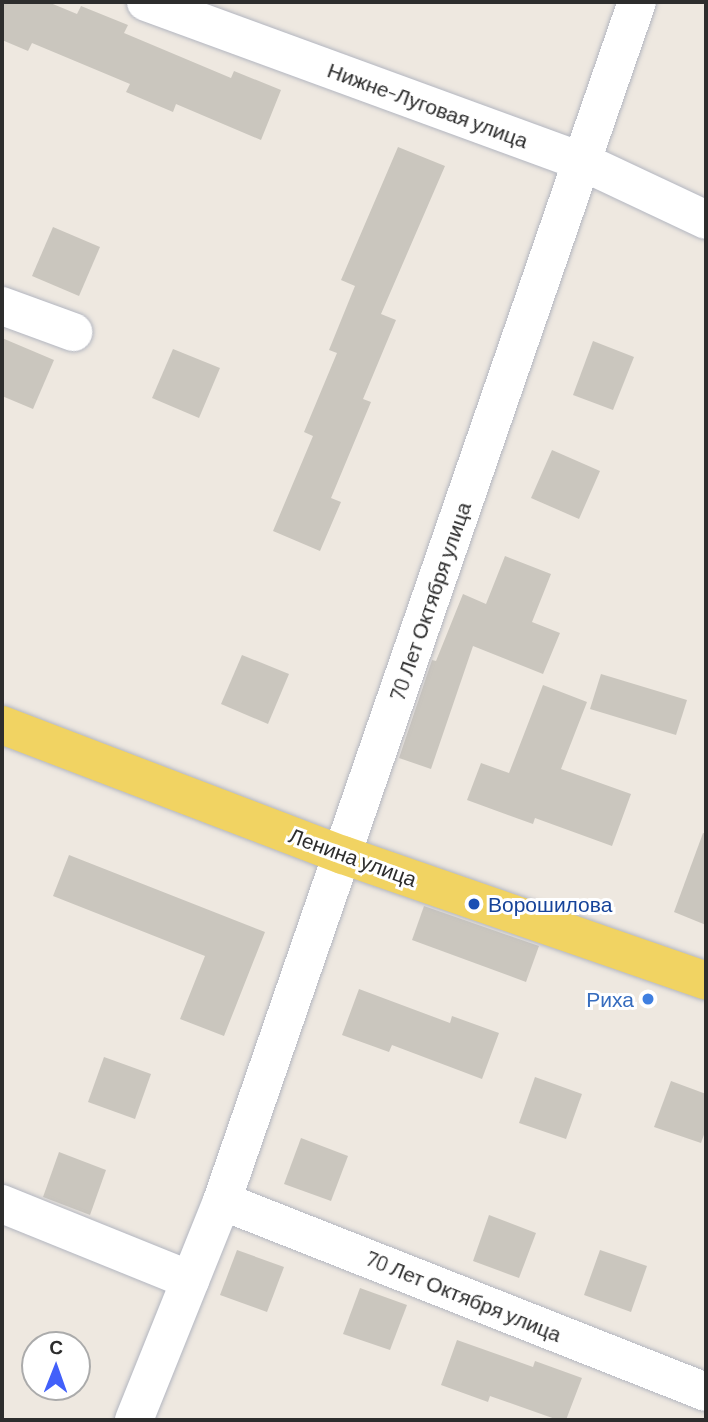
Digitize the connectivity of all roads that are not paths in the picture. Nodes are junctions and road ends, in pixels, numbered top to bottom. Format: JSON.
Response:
{"nodes":[{"id":1,"x":146,"y":2,"type":"edge"},
{"id":2,"x":637,"y":2,"type":"edge"},
{"id":3,"x":583,"y":162,"type":"junction"},
{"id":4,"x":706,"y":220,"type":"edge"},
{"id":5,"x":2,"y":306,"type":"edge"},
{"id":6,"x":73,"y":332,"type":"dead end"},
{"id":7,"x":2,"y":725,"type":"edge"},
{"id":8,"x":343,"y":855,"type":"junction"},
{"id":9,"x":706,"y":981,"type":"edge"},
{"id":10,"x":222,"y":1200,"type":"junction"},
{"id":11,"x":2,"y":1204,"type":"edge"},
{"id":12,"x":190,"y":1280,"type":"junction"},
{"id":13,"x":706,"y":1392,"type":"edge"},
{"id":14,"x":134,"y":1420,"type":"edge"}],
"edges":[{"from":1,"to":3,"type":"street","name":"Нижне-Луговая улица"},
{"from":2,"to":3,"type":"street","name":"70 Лет Октября улица"},
{"from":3,"to":4,"type":"street","name":"Нижне-Луговая улица"},
{"from":3,"to":8,"type":"street","name":"70 Лет Октября улица"},
{"from":5,"to":6,"type":"street"},
{"from":7,"to":8,"type":"main road","name":"Ленина улица"},
{"from":8,"to":9,"type":"main road","name":"Ленина улица"},
{"from":8,"to":10,"type":"street","name":"70 Лет Октября улица"},
{"from":10,"to":12,"type":"street","name":"70 Лет Октября улица"},
{"from":10,"to":13,"type":"street","name":"70 Лет Октября улица"},
{"from":11,"to":12,"type":"street"},
{"from":12,"to":14,"type":"street","name":"70 Лет Октября улица"}]}
